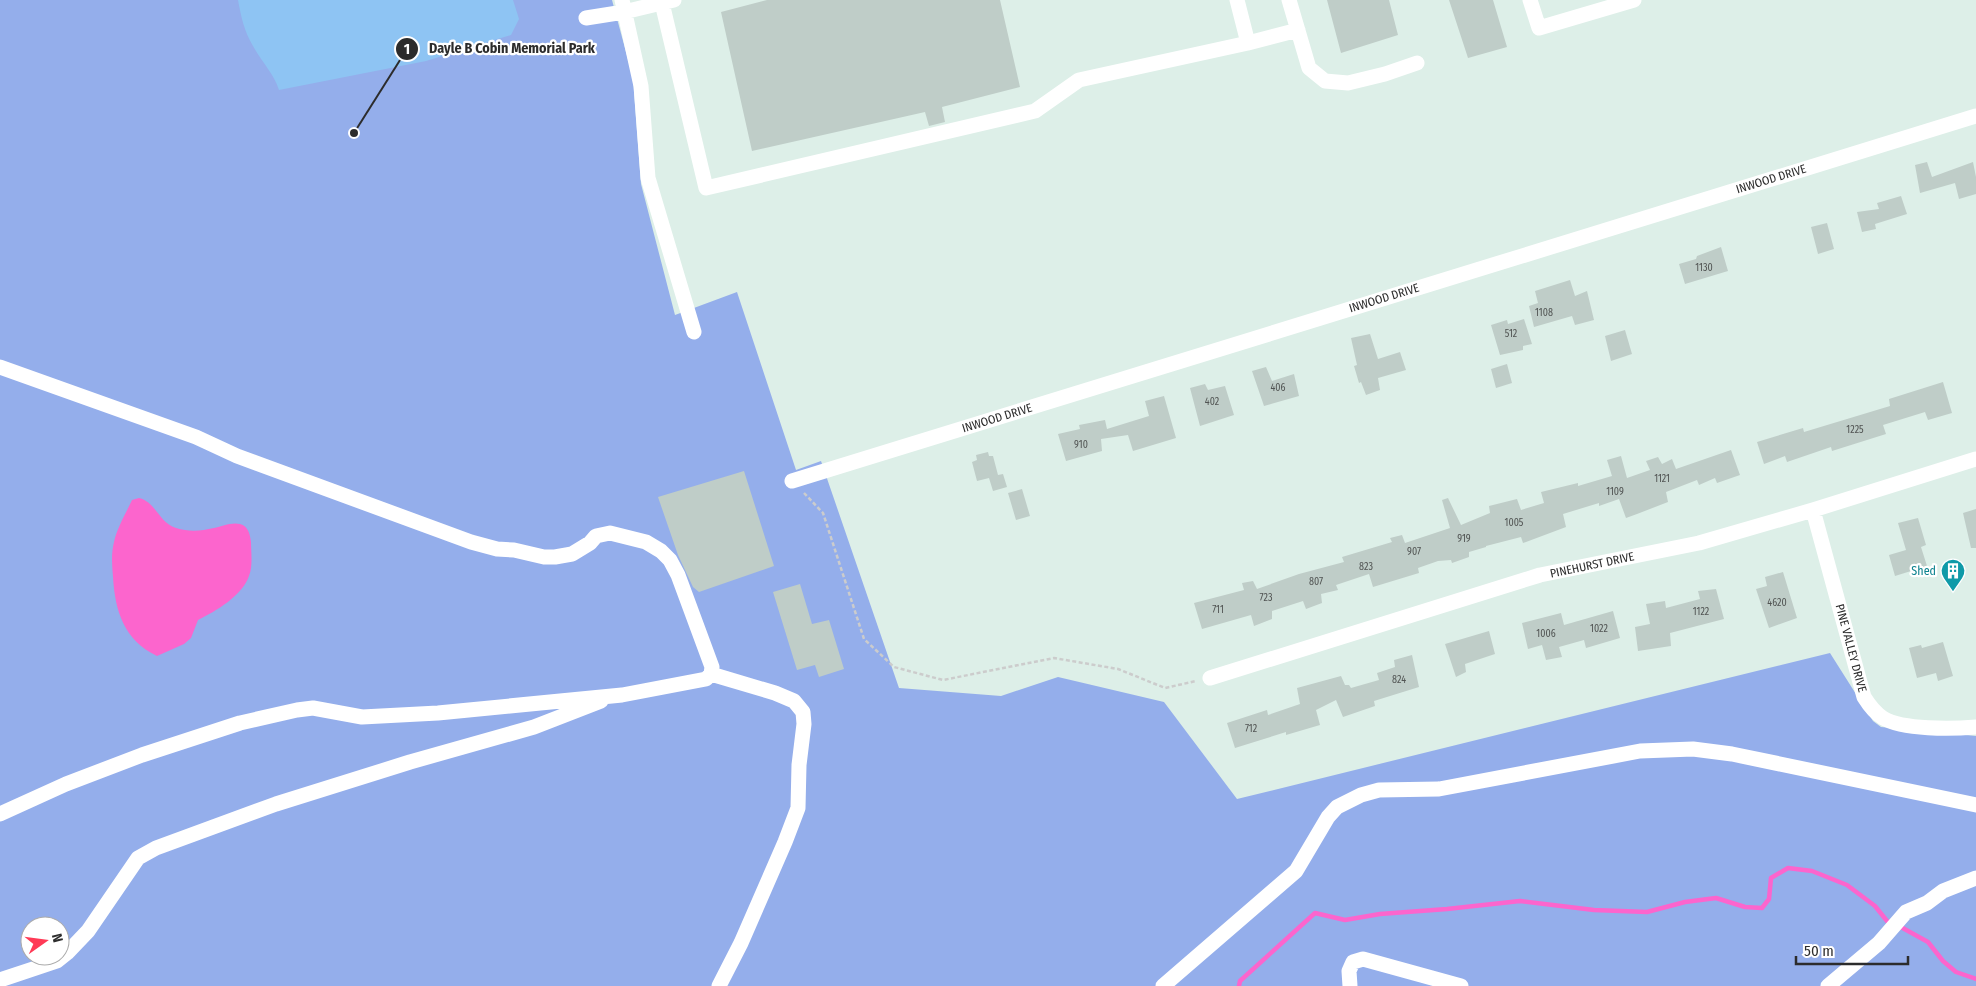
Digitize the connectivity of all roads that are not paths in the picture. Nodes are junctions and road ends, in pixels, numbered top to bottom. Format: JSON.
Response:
{"nodes":[{"id":1,"x":1237,"y":0,"type":"edge"},
{"id":2,"x":1289,"y":0,"type":"edge"},
{"id":3,"x":1530,"y":0,"type":"edge"},
{"id":4,"x":1634,"y":0,"type":"edge"},
{"id":5,"x":668,"y":1,"type":"edge"},
{"id":6,"x":623,"y":6,"type":"edge"},
{"id":7,"x":586,"y":18,"type":"dead end"},
{"id":8,"x":1298,"y":30,"type":"junction"},
{"id":9,"x":1248,"y":43,"type":"junction"},
{"id":10,"x":1417,"y":63,"type":"dead end"},
{"id":11,"x":1976,"y":116,"type":"edge"},
{"id":12,"x":694,"y":332,"type":"dead end"},
{"id":13,"x":0,"y":367,"type":"edge"},
{"id":14,"x":1976,"y":459,"type":"edge"},
{"id":15,"x":792,"y":481,"type":"road end"},
{"id":16,"x":1813,"y":510,"type":"junction"},
{"id":17,"x":710,"y":674,"type":"junction"},
{"id":18,"x":1210,"y":678,"type":"road end"},
{"id":19,"x":605,"y":696,"type":"junction"},
{"id":20,"x":1976,"y":727,"type":"edge"},
{"id":21,"x":1976,"y":805,"type":"edge"},
{"id":22,"x":0,"y":814,"type":"edge"},
{"id":23,"x":1976,"y":878,"type":"edge"},
{"id":24,"x":0,"y":980,"type":"edge"},
{"id":25,"x":719,"y":986,"type":"edge"},
{"id":26,"x":1163,"y":986,"type":"edge"},
{"id":27,"x":1350,"y":986,"type":"edge"},
{"id":28,"x":1461,"y":986,"type":"edge"},
{"id":29,"x":1828,"y":986,"type":"edge"}],
"edges":[{"from":1,"to":9,"type":"street"},
{"from":2,"to":8,"type":"street"},
{"from":3,"to":4,"type":"street"},
{"from":5,"to":6,"type":"street"},
{"from":5,"to":9,"type":"street"},
{"from":6,"to":7,"type":"street"},
{"from":6,"to":12,"type":"street"},
{"from":8,"to":9,"type":"street"},
{"from":8,"to":10,"type":"street"},
{"from":11,"to":15,"type":"street","name":"INWOOD DRIVE"},
{"from":13,"to":17,"type":"street"},
{"from":14,"to":16,"type":"street","name":"PINEHURST DRIVE"},
{"from":16,"to":18,"type":"street","name":"PINEHURST DRIVE"},
{"from":16,"to":20,"type":"street","name":"PINE VALLEY DRIVE"},
{"from":17,"to":19,"type":"street"},
{"from":17,"to":25,"type":"street"},
{"from":19,"to":22,"type":"street"},
{"from":19,"to":24,"type":"street"},
{"from":21,"to":26,"type":"street"},
{"from":23,"to":29,"type":"street"},
{"from":27,"to":28,"type":"street"}]}
